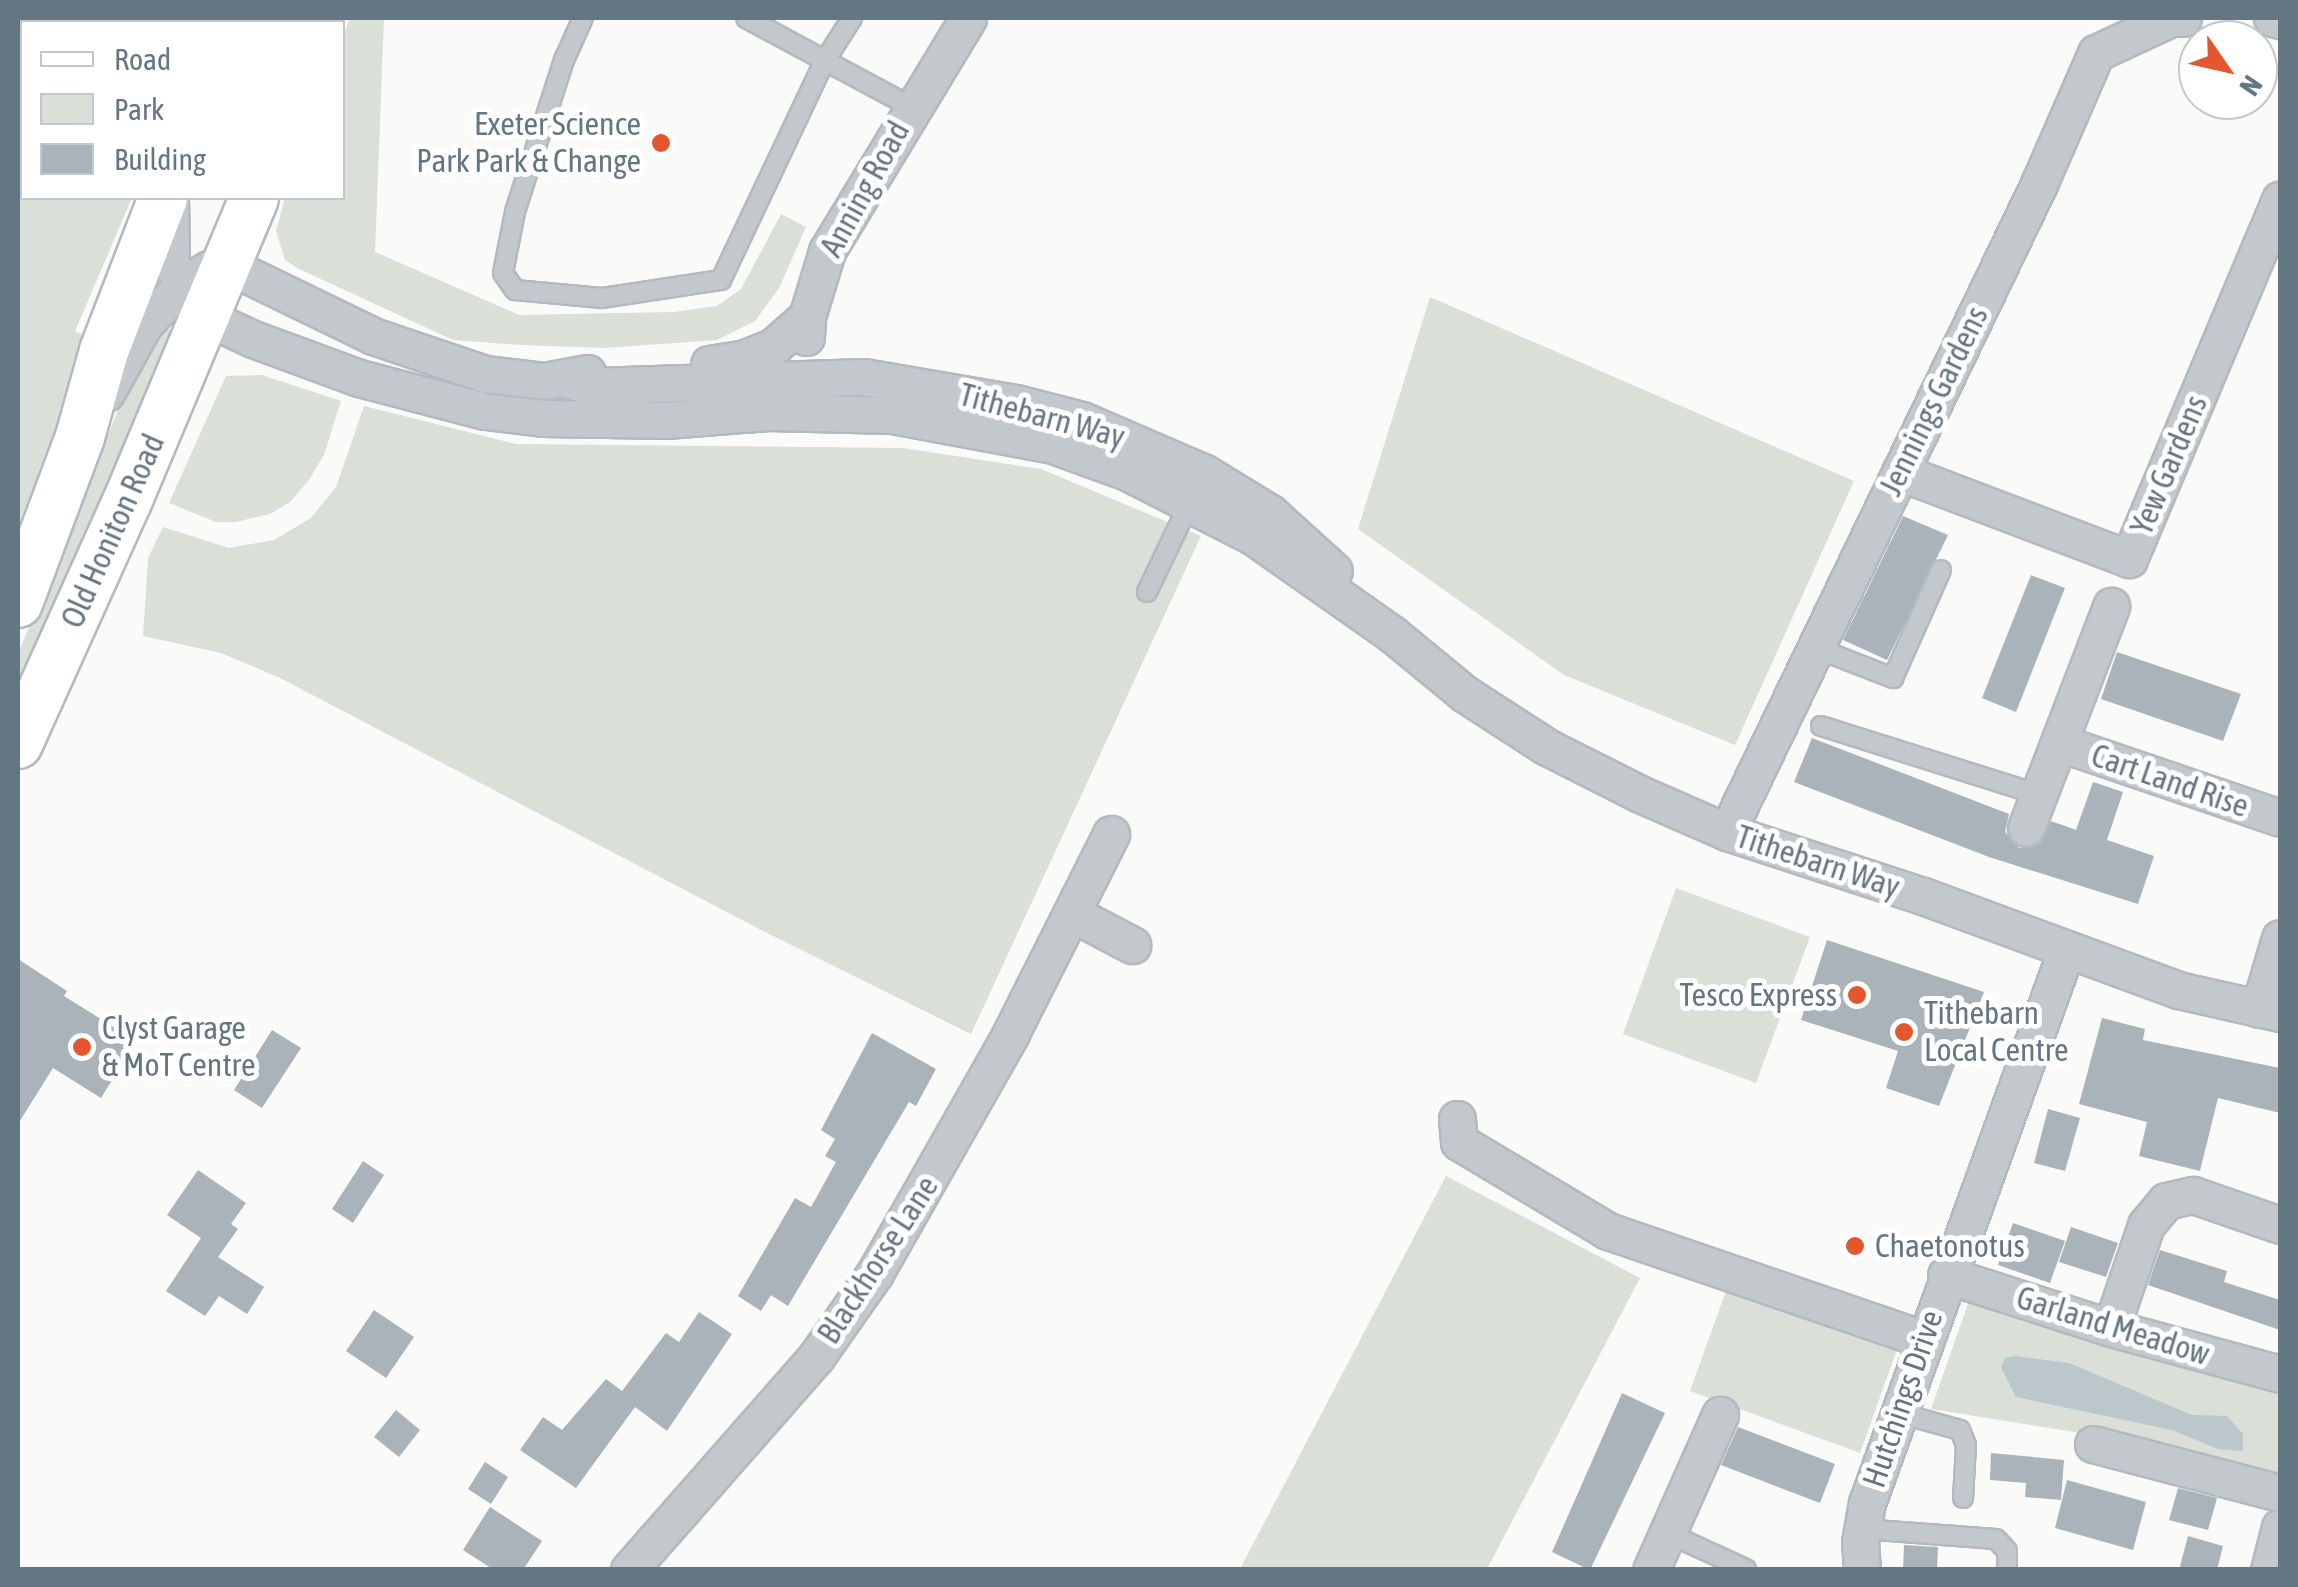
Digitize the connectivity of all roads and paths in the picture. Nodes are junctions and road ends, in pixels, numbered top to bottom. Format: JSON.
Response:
{"nodes":[{"id":1,"x":583,"y":18,"type":"edge"},
{"id":2,"x":746,"y":18,"type":"edge"},
{"id":3,"x":852,"y":18,"type":"edge"},
{"id":4,"x":968,"y":18,"type":"edge"},
{"id":5,"x":2183,"y":18,"type":"edge"},
{"id":6,"x":2272,"y":18,"type":"edge"},
{"id":7,"x":2280,"y":20,"type":"edge"},
{"id":8,"x":824,"y":62,"type":"junction"},
{"id":9,"x":911,"y":107,"type":"junction"},
{"id":10,"x":2280,"y":198,"type":"edge"},
{"id":11,"x":166,"y":200,"type":"edge"},
{"id":12,"x":167,"y":200,"type":"edge"},
{"id":13,"x":253,"y":200,"type":"edge"},
{"id":14,"x":227,"y":265,"type":"junction"},
{"id":15,"x":195,"y":301,"type":"junction"},
{"id":16,"x":807,"y":316,"type":"junction"},
{"id":17,"x":805,"y":376,"type":"junction"},
{"id":18,"x":567,"y":380,"type":"junction"},
{"id":19,"x":769,"y":412,"type":"junction"},
{"id":20,"x":892,"y":415,"type":"junction"},
{"id":21,"x":80,"y":437,"type":"junction"},
{"id":22,"x":1900,"y":472,"type":"junction"},
{"id":23,"x":1196,"y":487,"type":"junction"},
{"id":24,"x":1941,"y":570,"type":"dead end"},
{"id":25,"x":1147,"y":592,"type":"dead end"},
{"id":26,"x":18,"y":603,"type":"edge"},
{"id":27,"x":2111,"y":606,"type":"dead end"},
{"id":28,"x":1816,"y":648,"type":"junction"},
{"id":29,"x":1821,"y":726,"type":"dead end"},
{"id":30,"x":2060,"y":743,"type":"junction"},
{"id":31,"x":18,"y":744,"type":"edge"},
{"id":32,"x":2033,"y":812,"type":"joint"},
{"id":33,"x":2280,"y":818,"type":"edge"},
{"id":34,"x":1726,"y":832,"type":"junction"},
{"id":35,"x":1111,"y":834,"type":"dead end"},
{"id":36,"x":1074,"y":914,"type":"junction"},
{"id":37,"x":2280,"y":938,"type":"edge"},
{"id":38,"x":1132,"y":945,"type":"dead end"},
{"id":39,"x":2066,"y":951,"type":"junction"},
{"id":40,"x":2270,"y":1011,"type":"edge"},
{"id":41,"x":1457,"y":1119,"type":"dead end"},
{"id":42,"x":2280,"y":1225,"type":"edge"},
{"id":43,"x":1946,"y":1276,"type":"junction"},
{"id":44,"x":2110,"y":1328,"type":"junction"},
{"id":45,"x":1924,"y":1338,"type":"junction"},
{"id":46,"x":2280,"y":1374,"type":"edge"},
{"id":47,"x":1898,"y":1413,"type":"junction"},
{"id":48,"x":1720,"y":1416,"type":"dead end"},
{"id":49,"x":2093,"y":1444,"type":"dead end"},
{"id":50,"x":2280,"y":1493,"type":"edge"},
{"id":51,"x":1962,"y":1498,"type":"dead end"},
{"id":52,"x":2280,"y":1527,"type":"edge"},
{"id":53,"x":1862,"y":1529,"type":"junction"},
{"id":54,"x":1667,"y":1533,"type":"junction"},
{"id":55,"x":1746,"y":1569,"type":"edge"},
{"id":56,"x":628,"y":1570,"type":"edge"},
{"id":57,"x":1651,"y":1570,"type":"edge"},
{"id":58,"x":1862,"y":1570,"type":"edge"},
{"id":59,"x":2007,"y":1570,"type":"edge"},
{"id":60,"x":2268,"y":1570,"type":"edge"}],
"edges":[{"from":1,"to":8,"type":"lane"},
{"from":2,"to":8,"type":"lane"},
{"from":3,"to":8,"type":"lane"},
{"from":4,"to":9,"type":"street","name":"Anning Road"},
{"from":5,"to":22,"type":"street","name":"Jennings Gardens"},
{"from":6,"to":7,"type":"street"},
{"from":8,"to":9,"type":"lane"},
{"from":9,"to":16,"type":"street","name":"Anning Road"},
{"from":10,"to":22,"type":"street","name":"Yew Gardens"},
{"from":11,"to":21,"type":"street","name":"Old Honiton Road"},
{"from":12,"to":15,"type":"street","name":"Old Honiton Road"},
{"from":13,"to":14,"type":"street","name":"Old Honiton Road"},
{"from":14,"to":15,"type":"street","name":"Old Honiton Road"},
{"from":14,"to":18,"type":"street","name":"Tithebarn Way"},
{"from":15,"to":19,"type":"street","name":"Tithebarn Way"},
{"from":15,"to":21,"type":"street","name":"Old Honiton Road"},
{"from":15,"to":31,"type":"street","name":"Old Honiton Road"},
{"from":16,"to":17,"type":"street","name":"Anning Road"},
{"from":16,"to":18,"type":"street","name":"Tithebarn Way"},
{"from":17,"to":18,"type":"street","name":"Tithebarn Way"},
{"from":17,"to":19,"type":"street"},
{"from":17,"to":20,"type":"street","name":"Tithebarn Way"},
{"from":17,"to":23,"type":"street","name":"Tithebarn Way"},
{"from":19,"to":20,"type":"street","name":"Tithebarn Way"},
{"from":20,"to":23,"type":"street","name":"Tithebarn Way"},
{"from":21,"to":26,"type":"street","name":"Old Honiton Road"},
{"from":22,"to":28,"type":"street","name":"Jennings Gardens"},
{"from":23,"to":25,"type":"lane"},
{"from":23,"to":34,"type":"street","name":"Tithebarn Way"},
{"from":24,"to":28,"type":"lane"},
{"from":27,"to":30,"type":"street","name":"Cart Land Rise"},
{"from":28,"to":34,"type":"street","name":"Jennings Gardens"},
{"from":29,"to":32,"type":"lane","name":"Cart Land Rise"},
{"from":30,"to":32,"type":"street","name":"Cart Land Rise"},
{"from":30,"to":33,"type":"street","name":"Cart Land Rise"},
{"from":34,"to":39,"type":"street","name":"Tithebarn Way"},
{"from":35,"to":36,"type":"street","name":"Blackhorse Lane"},
{"from":36,"to":38,"type":"street"},
{"from":36,"to":56,"type":"street","name":"Blackhorse Lane"},
{"from":37,"to":40,"type":"street"},
{"from":39,"to":40,"type":"street","name":"Tithebarn Way"},
{"from":39,"to":43,"type":"street","name":"Hutchings Drive"},
{"from":41,"to":45,"type":"street"},
{"from":42,"to":44,"type":"street"},
{"from":43,"to":44,"type":"street","name":"Garland Meadow"},
{"from":43,"to":45,"type":"street","name":"Hutchings Drive"},
{"from":44,"to":46,"type":"street","name":"Garland Meadow"},
{"from":45,"to":47,"type":"street","name":"Hutchings Drive"},
{"from":47,"to":51,"type":"lane"},
{"from":47,"to":53,"type":"street","name":"Hutchings Drive"},
{"from":48,"to":54,"type":"street"},
{"from":49,"to":50,"type":"street"},
{"from":52,"to":60,"type":"street"},
{"from":53,"to":58,"type":"street","name":"Hutchings Drive"},
{"from":53,"to":59,"type":"lane"},
{"from":54,"to":55,"type":"lane"},
{"from":54,"to":57,"type":"street"}]}
